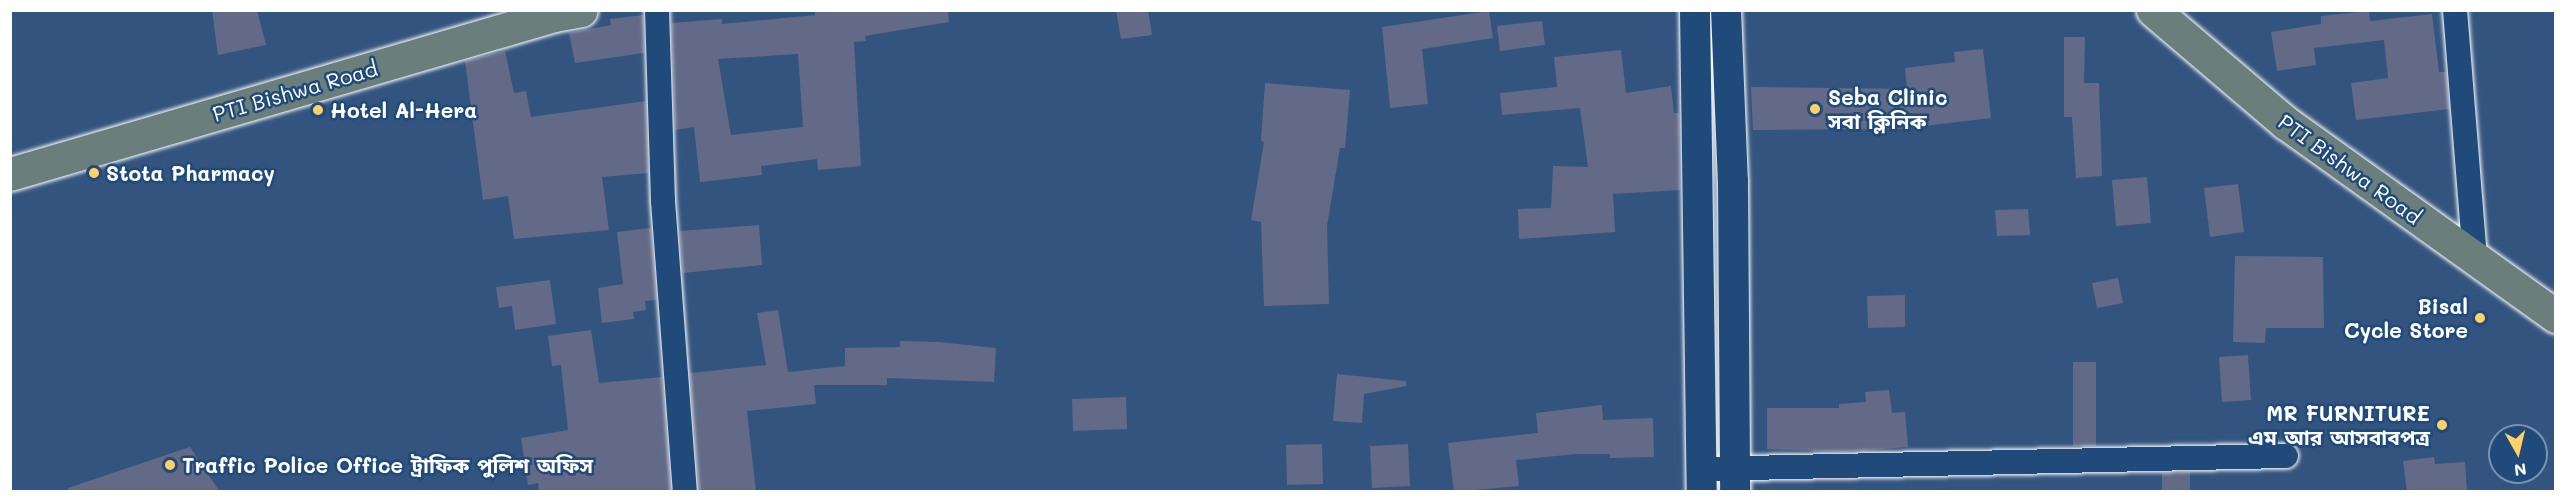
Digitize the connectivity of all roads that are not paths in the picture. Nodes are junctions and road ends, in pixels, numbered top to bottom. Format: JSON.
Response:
{"nodes":[{"id":1,"x":581,"y":10,"type":"edge"},
{"id":2,"x":657,"y":10,"type":"edge"},
{"id":3,"x":1695,"y":10,"type":"edge"},
{"id":4,"x":1726,"y":10,"type":"edge"},
{"id":5,"x":2153,"y":10,"type":"edge"},
{"id":6,"x":2455,"y":10,"type":"edge"},
{"id":7,"x":10,"y":174,"type":"edge"},
{"id":8,"x":1733,"y":236,"type":"junction"},
{"id":9,"x":1699,"y":238,"type":"junction"},
{"id":10,"x":2475,"y":261,"type":"junction"},
{"id":11,"x":2556,"y":316,"type":"edge"},
{"id":12,"x":2286,"y":456,"type":"dead end"},
{"id":13,"x":1734,"y":479,"type":"edge"},
{"id":14,"x":1702,"y":480,"type":"edge"},
{"id":15,"x":685,"y":492,"type":"edge"}],
"edges":[{"from":1,"to":7,"type":"highway","name":"PTI Bishwa Road"},
{"from":2,"to":15,"type":"street"},
{"from":3,"to":9,"type":"street"},
{"from":4,"to":8,"type":"street"},
{"from":5,"to":10,"type":"highway","name":"PTI Bishwa Road"},
{"from":6,"to":10,"type":"street"},
{"from":8,"to":9,"type":"street"},
{"from":8,"to":13,"type":"street"},
{"from":9,"to":14,"type":"street"},
{"from":10,"to":11,"type":"highway","name":"PTI Bishwa Road"},
{"from":12,"to":13,"type":"street"},
{"from":13,"to":14,"type":"street"}]}
